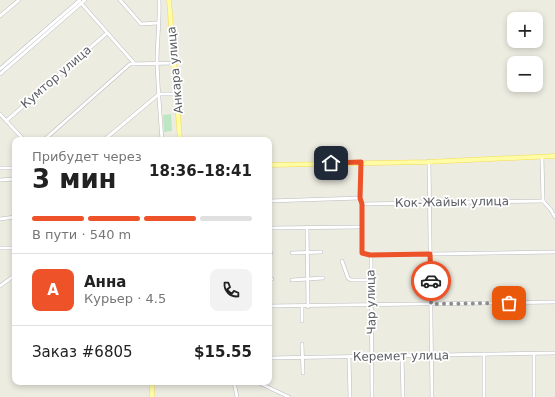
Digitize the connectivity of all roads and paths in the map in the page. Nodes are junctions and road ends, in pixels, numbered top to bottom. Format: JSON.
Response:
{"nodes":[{"id":1,"x":19,"y":0,"type":"edge"},
{"id":2,"x":85,"y":0,"type":"edge"},
{"id":3,"x":120,"y":0,"type":"edge"},
{"id":4,"x":159,"y":0,"type":"edge"},
{"id":5,"x":169,"y":0,"type":"edge"},
{"id":6,"x":79,"y":1,"type":"edge"},
{"id":7,"x":0,"y":16,"type":"edge"},
{"id":8,"x":158,"y":23,"type":"junction"},
{"id":9,"x":107,"y":33,"type":"junction"},
{"id":10,"x":134,"y":63,"type":"junction"},
{"id":11,"x":174,"y":63,"type":"junction"},
{"id":12,"x":157,"y":64,"type":"junction"},
{"id":13,"x":0,"y":69,"type":"edge"},
{"id":14,"x":0,"y":74,"type":"edge"},
{"id":15,"x":159,"y":94,"type":"junction"},
{"id":16,"x":177,"y":94,"type":"junction"},
{"id":17,"x":0,"y":114,"type":"edge"},
{"id":18,"x":6,"y":121,"type":"junction"},
{"id":19,"x":21,"y":137,"type":"edge"},
{"id":20,"x":47,"y":137,"type":"edge"},
{"id":21,"x":108,"y":137,"type":"edge"},
{"id":22,"x":162,"y":137,"type":"edge"},
{"id":23,"x":180,"y":137,"type":"edge"},
{"id":24,"x":555,"y":156,"type":"edge"},
{"id":25,"x":542,"y":157,"type":"junction"},
{"id":26,"x":429,"y":161,"type":"junction"},
{"id":27,"x":361,"y":162,"type":"junction"},
{"id":28,"x":272,"y":166,"type":"edge"},
{"id":29,"x":0,"y":168,"type":"edge"},
{"id":30,"x":12,"y":168,"type":"edge"},
{"id":31,"x":12,"y":179,"type":"edge"},
{"id":32,"x":0,"y":180,"type":"edge"},
{"id":33,"x":360,"y":198,"type":"junction"},
{"id":34,"x":272,"y":201,"type":"edge"},
{"id":35,"x":543,"y":201,"type":"junction"},
{"id":36,"x":430,"y":203,"type":"junction"},
{"id":37,"x":362,"y":204,"type":"junction"},
{"id":38,"x":12,"y":217,"type":"edge"},
{"id":39,"x":555,"y":217,"type":"edge"},
{"id":40,"x":0,"y":219,"type":"edge"},
{"id":41,"x":307,"y":227,"type":"junction"},
{"id":42,"x":361,"y":227,"type":"junction"},
{"id":43,"x":272,"y":228,"type":"edge"},
{"id":44,"x":0,"y":248,"type":"edge"},
{"id":45,"x":12,"y":248,"type":"edge"},
{"id":46,"x":321,"y":252,"type":"dead end"},
{"id":47,"x":555,"y":252,"type":"edge"},
{"id":48,"x":292,"y":253,"type":"dead end"},
{"id":49,"x":307,"y":253,"type":"junction"},
{"id":50,"x":430,"y":254,"type":"junction"},
{"id":51,"x":370,"y":255,"type":"junction"},
{"id":52,"x":342,"y":261,"type":"dead end"},
{"id":53,"x":12,"y":277,"type":"edge"},
{"id":54,"x":323,"y":278,"type":"dead end"},
{"id":55,"x":308,"y":279,"type":"junction"},
{"id":56,"x":292,"y":280,"type":"dead end"},
{"id":57,"x":370,"y":280,"type":"junction"},
{"id":58,"x":0,"y":286,"type":"edge"},
{"id":59,"x":555,"y":302,"type":"edge"},
{"id":60,"x":431,"y":304,"type":"junction"},
{"id":61,"x":272,"y":306,"type":"edge"},
{"id":62,"x":371,"y":306,"type":"junction"},
{"id":63,"x":302,"y":307,"type":"junction"},
{"id":64,"x":308,"y":307,"type":"junction"},
{"id":65,"x":302,"y":321,"type":"dead end"},
{"id":66,"x":302,"y":344,"type":"dead end"},
{"id":67,"x":534,"y":353,"type":"junction"},
{"id":68,"x":555,"y":353,"type":"edge"},
{"id":69,"x":484,"y":354,"type":"junction"},
{"id":70,"x":432,"y":355,"type":"junction"},
{"id":71,"x":372,"y":356,"type":"junction"},
{"id":72,"x":402,"y":356,"type":"junction"},
{"id":73,"x":303,"y":357,"type":"junction"},
{"id":74,"x":349,"y":357,"type":"junction"},
{"id":75,"x":272,"y":358,"type":"edge"},
{"id":76,"x":303,"y":373,"type":"dead end"},
{"id":77,"x":152,"y":385,"type":"edge"},
{"id":78,"x":235,"y":385,"type":"edge"},
{"id":79,"x":263,"y":385,"type":"edge"},
{"id":80,"x":152,"y":397,"type":"edge"},
{"id":81,"x":237,"y":397,"type":"edge"},
{"id":82,"x":289,"y":397,"type":"edge"},
{"id":83,"x":350,"y":397,"type":"edge"},
{"id":84,"x":372,"y":397,"type":"edge"},
{"id":85,"x":403,"y":397,"type":"edge"},
{"id":86,"x":432,"y":397,"type":"edge"},
{"id":87,"x":484,"y":397,"type":"edge"},
{"id":88,"x":534,"y":397,"type":"edge"}],
"edges":[{"from":1,"to":7,"type":"street"},
{"from":2,"to":6,"type":"street"},
{"from":3,"to":8,"type":"street"},
{"from":4,"to":8,"type":"street"},
{"from":5,"to":11,"type":"main road","name":"Анкара улица"},
{"from":6,"to":9,"type":"street"},
{"from":6,"to":13,"type":"street"},
{"from":6,"to":14,"type":"street"},
{"from":8,"to":12,"type":"street"},
{"from":9,"to":10,"type":"street"},
{"from":9,"to":18,"type":"street","name":"Кумтор улица"},
{"from":10,"to":12,"type":"street"},
{"from":10,"to":20,"type":"street"},
{"from":11,"to":12,"type":"street"},
{"from":11,"to":16,"type":"main road","name":"Анкара улица"},
{"from":12,"to":15,"type":"street"},
{"from":15,"to":16,"type":"street"},
{"from":15,"to":21,"type":"street"},
{"from":15,"to":22,"type":"street"},
{"from":16,"to":23,"type":"main road","name":"Анкара улица"},
{"from":17,"to":18,"type":"street"},
{"from":18,"to":19,"type":"street"},
{"from":24,"to":25,"type":"main road"},
{"from":25,"to":26,"type":"main road"},
{"from":25,"to":35,"type":"street"},
{"from":26,"to":27,"type":"main road"},
{"from":26,"to":36,"type":"street"},
{"from":27,"to":28,"type":"main road"},
{"from":27,"to":33,"type":"street","name":"Чар улица"},
{"from":29,"to":30,"type":"street"},
{"from":31,"to":32,"type":"street"},
{"from":33,"to":34,"type":"street"},
{"from":33,"to":37,"type":"street","name":"Чар улица"},
{"from":35,"to":36,"type":"street","name":"Кок-Жайык улица"},
{"from":35,"to":39,"type":"street"},
{"from":36,"to":37,"type":"street","name":"Кок-Жайык улица"},
{"from":36,"to":50,"type":"street"},
{"from":37,"to":42,"type":"street","name":"Чар улица"},
{"from":38,"to":40,"type":"street"},
{"from":41,"to":42,"type":"street"},
{"from":41,"to":43,"type":"street"},
{"from":41,"to":49,"type":"street"},
{"from":42,"to":51,"type":"street","name":"Чар улица"},
{"from":44,"to":45,"type":"street"},
{"from":46,"to":49,"type":"street"},
{"from":47,"to":50,"type":"street"},
{"from":48,"to":49,"type":"street"},
{"from":49,"to":55,"type":"street"},
{"from":50,"to":51,"type":"street"},
{"from":50,"to":60,"type":"street"},
{"from":51,"to":57,"type":"street","name":"Чар улица"},
{"from":52,"to":57,"type":"street"},
{"from":53,"to":58,"type":"street"},
{"from":54,"to":55,"type":"street"},
{"from":55,"to":56,"type":"street"},
{"from":55,"to":64,"type":"street"},
{"from":57,"to":62,"type":"street","name":"Чар улица"},
{"from":59,"to":60,"type":"street"},
{"from":60,"to":62,"type":"street"},
{"from":60,"to":70,"type":"street"},
{"from":61,"to":63,"type":"street"},
{"from":62,"to":64,"type":"street"},
{"from":62,"to":71,"type":"street","name":"Чар улица"},
{"from":63,"to":64,"type":"street"},
{"from":63,"to":65,"type":"street"},
{"from":66,"to":73,"type":"street"},
{"from":67,"to":68,"type":"street","name":"Керемет улица"},
{"from":67,"to":69,"type":"street","name":"Керемет улица"},
{"from":67,"to":88,"type":"street"},
{"from":69,"to":70,"type":"street","name":"Керемет улица"},
{"from":69,"to":87,"type":"street"},
{"from":70,"to":72,"type":"street","name":"Керемет улица"},
{"from":70,"to":86,"type":"street"},
{"from":71,"to":72,"type":"street","name":"Керемет улица"},
{"from":71,"to":74,"type":"street","name":"Керемет улица"},
{"from":71,"to":84,"type":"street","name":"Чар улица"},
{"from":72,"to":85,"type":"street"},
{"from":73,"to":74,"type":"street","name":"Керемет улица"},
{"from":73,"to":75,"type":"street","name":"Керемет улица"},
{"from":73,"to":76,"type":"street"},
{"from":74,"to":83,"type":"street"},
{"from":77,"to":80,"type":"main road"},
{"from":78,"to":81,"type":"street"},
{"from":79,"to":82,"type":"street"}]}
